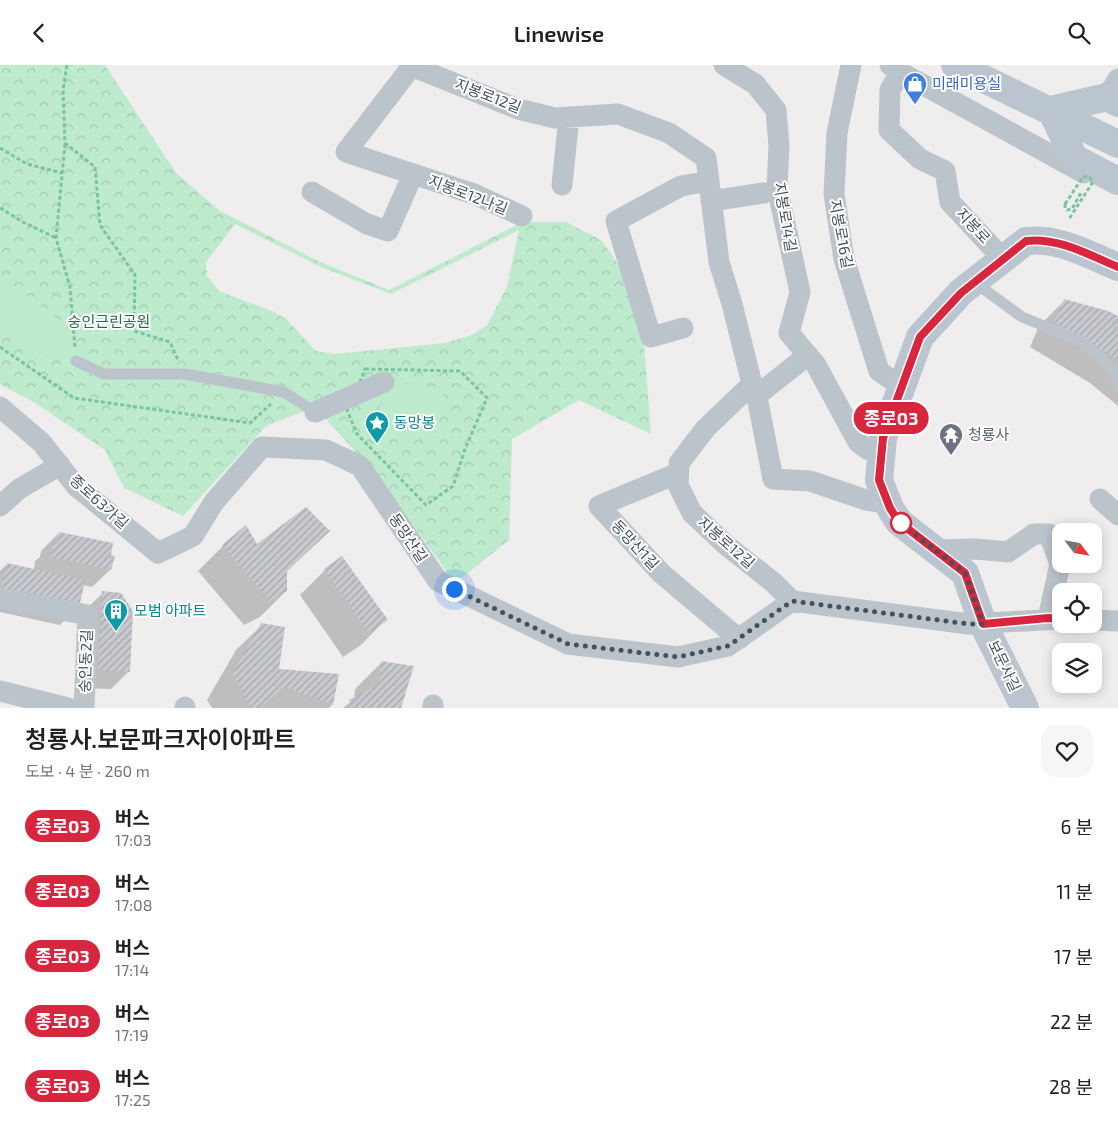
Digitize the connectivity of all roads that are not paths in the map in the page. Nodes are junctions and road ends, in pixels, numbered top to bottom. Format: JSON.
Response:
{"nodes":[{"id":1,"x":410,"y":65,"type":"edge"},
{"id":2,"x":724,"y":65,"type":"edge"},
{"id":3,"x":850,"y":65,"type":"edge"},
{"id":4,"x":955,"y":65,"type":"edge"},
{"id":5,"x":895,"y":69,"type":"edge"},
{"id":6,"x":1114,"y":93,"type":"edge"},
{"id":7,"x":1051,"y":110,"type":"junction"},
{"id":8,"x":569,"y":117,"type":"junction"},
{"id":9,"x":1118,"y":143,"type":"edge"},
{"id":10,"x":1118,"y":152,"type":"edge"},
{"id":11,"x":413,"y":174,"type":"junction"},
{"id":12,"x":1118,"y":181,"type":"edge"},
{"id":13,"x":562,"y":185,"type":"dead end"},
{"id":14,"x":710,"y":191,"type":"junction"},
{"id":15,"x":312,"y":192,"type":"dead end"},
{"id":16,"x":1118,"y":192,"type":"edge"},
{"id":17,"x":764,"y":193,"type":"dead end"},
{"id":18,"x":522,"y":216,"type":"dead end"},
{"id":19,"x":1003,"y":259,"type":"junction"},
{"id":20,"x":1118,"y":267,"type":"edge"},
{"id":21,"x":974,"y":282,"type":"junction"},
{"id":22,"x":683,"y":328,"type":"dead end"},
{"id":23,"x":808,"y":355,"type":"junction"},
{"id":24,"x":76,"y":361,"type":"road end"},
{"id":25,"x":384,"y":383,"type":"dead end"},
{"id":26,"x":1118,"y":386,"type":"edge"},
{"id":27,"x":902,"y":387,"type":"junction"},
{"id":28,"x":754,"y":390,"type":"junction"},
{"id":29,"x":0,"y":407,"type":"edge"},
{"id":30,"x":315,"y":412,"type":"joint"},
{"id":31,"x":882,"y":454,"type":"junction"},
{"id":32,"x":60,"y":465,"type":"junction"},
{"id":33,"x":678,"y":473,"type":"junction"},
{"id":34,"x":1100,"y":499,"type":"dead end"},
{"id":35,"x":888,"y":503,"type":"junction"},
{"id":36,"x":0,"y":506,"type":"edge"},
{"id":37,"x":1118,"y":515,"type":"edge"},
{"id":38,"x":936,"y":550,"type":"junction"},
{"id":39,"x":158,"y":553,"type":"joint"},
{"id":40,"x":1058,"y":583,"type":"edge"},
{"id":41,"x":0,"y":598,"type":"edge"},
{"id":42,"x":792,"y":601,"type":"junction"},
{"id":43,"x":1052,"y":619,"type":"edge"},
{"id":44,"x":1102,"y":620,"type":"edge"},
{"id":45,"x":1118,"y":621,"type":"edge"},
{"id":46,"x":983,"y":624,"type":"junction"},
{"id":47,"x":739,"y":639,"type":"junction"},
{"id":48,"x":0,"y":691,"type":"edge"},
{"id":49,"x":68,"y":708,"type":"edge"},
{"id":50,"x":84,"y":708,"type":"edge"},
{"id":51,"x":1025,"y":708,"type":"edge"}],
"edges":[{"from":1,"to":8,"type":"street","name":"지봉로12길"},
{"from":1,"to":11,"type":"street","name":"지봉로12나길"},
{"from":2,"to":23,"type":"street","name":"지봉로14길"},
{"from":3,"to":27,"type":"street","name":"지봉로16길"},
{"from":4,"to":7,"type":"street"},
{"from":5,"to":16,"type":"street"},
{"from":5,"to":19,"type":"street","name":"지봉로"},
{"from":6,"to":7,"type":"street"},
{"from":7,"to":9,"type":"street"},
{"from":7,"to":10,"type":"street"},
{"from":7,"to":12,"type":"street"},
{"from":8,"to":13,"type":"street"},
{"from":8,"to":14,"type":"street","name":"지봉로12길"},
{"from":11,"to":15,"type":"street","name":"지봉로12나길"},
{"from":11,"to":18,"type":"street","name":"지봉로12나길"},
{"from":14,"to":17,"type":"street"},
{"from":14,"to":22,"type":"street"},
{"from":14,"to":28,"type":"street","name":"지봉로12길"},
{"from":19,"to":20,"type":"street"},
{"from":19,"to":21,"type":"street"},
{"from":21,"to":26,"type":"lane"},
{"from":21,"to":27,"type":"street"},
{"from":23,"to":28,"type":"street"},
{"from":23,"to":31,"type":"street","name":"지봉로14길"},
{"from":24,"to":30,"type":"lane"},
{"from":25,"to":30,"type":"street"},
{"from":27,"to":31,"type":"street"},
{"from":28,"to":33,"type":"street"},
{"from":28,"to":35,"type":"street","name":"지봉로12길"},
{"from":29,"to":32,"type":"street","name":"종로63가길"},
{"from":31,"to":35,"type":"street"},
{"from":32,"to":36,"type":"street"},
{"from":32,"to":39,"type":"street","name":"종로63가길"},
{"from":33,"to":42,"type":"street","name":"지봉로12길"},
{"from":33,"to":47,"type":"street","name":"동망산1길"},
{"from":34,"to":37,"type":"street"},
{"from":35,"to":38,"type":"street"},
{"from":38,"to":40,"type":"street"},
{"from":38,"to":46,"type":"street"},
{"from":39,"to":47,"type":"street","name":"동망산길"},
{"from":41,"to":50,"type":"street","name":"숭인동2길"},
{"from":42,"to":46,"type":"street"},
{"from":42,"to":47,"type":"street","name":"동망산길"},
{"from":43,"to":46,"type":"street"},
{"from":44,"to":45,"type":"street"},
{"from":46,"to":51,"type":"street","name":"보문사길"},
{"from":48,"to":49,"type":"street","name":"숭인동2길"}]}
